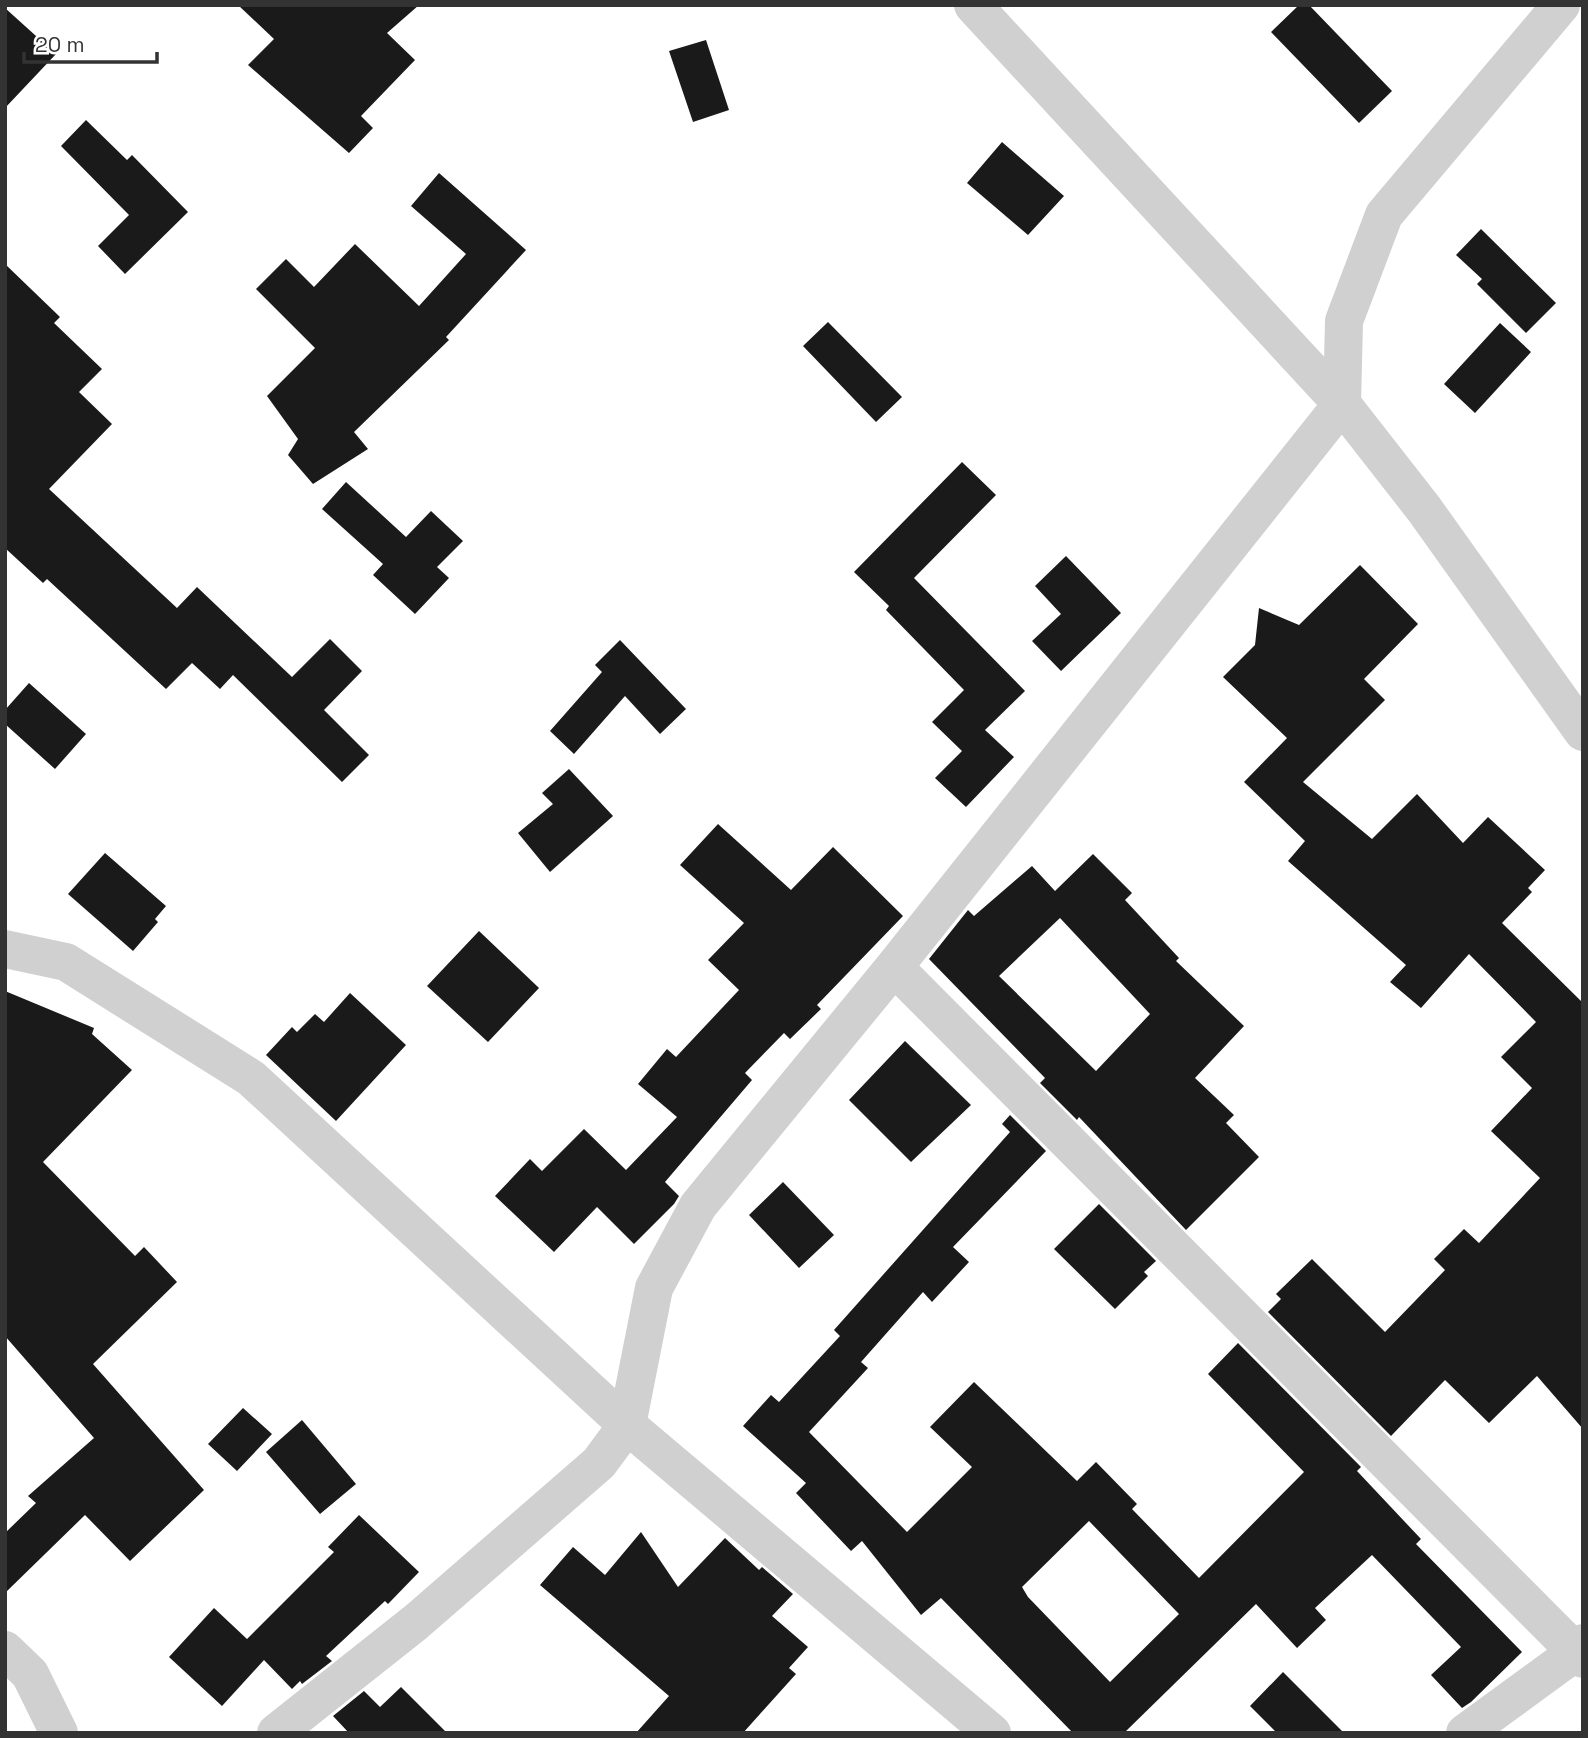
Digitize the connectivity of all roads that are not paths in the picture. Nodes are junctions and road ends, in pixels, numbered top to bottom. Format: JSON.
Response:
{"nodes":[{"id":1,"x":973,"y":5,"type":"edge"},
{"id":2,"x":1561,"y":5,"type":"edge"},
{"id":3,"x":1342,"y":404,"type":"junction"},
{"id":4,"x":1583,"y":732,"type":"edge"},
{"id":5,"x":5,"y":949,"type":"edge"},
{"id":6,"x":894,"y":967,"type":"junction"},
{"id":7,"x":627,"y":1425,"type":"junction"},
{"id":8,"x":5,"y":1650,"type":"edge"},
{"id":9,"x":1580,"y":1651,"type":"edge"},
{"id":10,"x":59,"y":1733,"type":"edge"},
{"id":11,"x":276,"y":1733,"type":"edge"},
{"id":12,"x":992,"y":1733,"type":"edge"},
{"id":13,"x":1465,"y":1733,"type":"edge"}],
"edges":[{"from":1,"to":3,"type":"street"},
{"from":2,"to":3,"type":"street"},
{"from":3,"to":4,"type":"street"},
{"from":3,"to":6,"type":"street"},
{"from":5,"to":7,"type":"street"},
{"from":6,"to":7,"type":"street"},
{"from":6,"to":9,"type":"street"},
{"from":7,"to":11,"type":"street"},
{"from":7,"to":12,"type":"street"},
{"from":8,"to":10,"type":"street"},
{"from":9,"to":13,"type":"street"}]}
